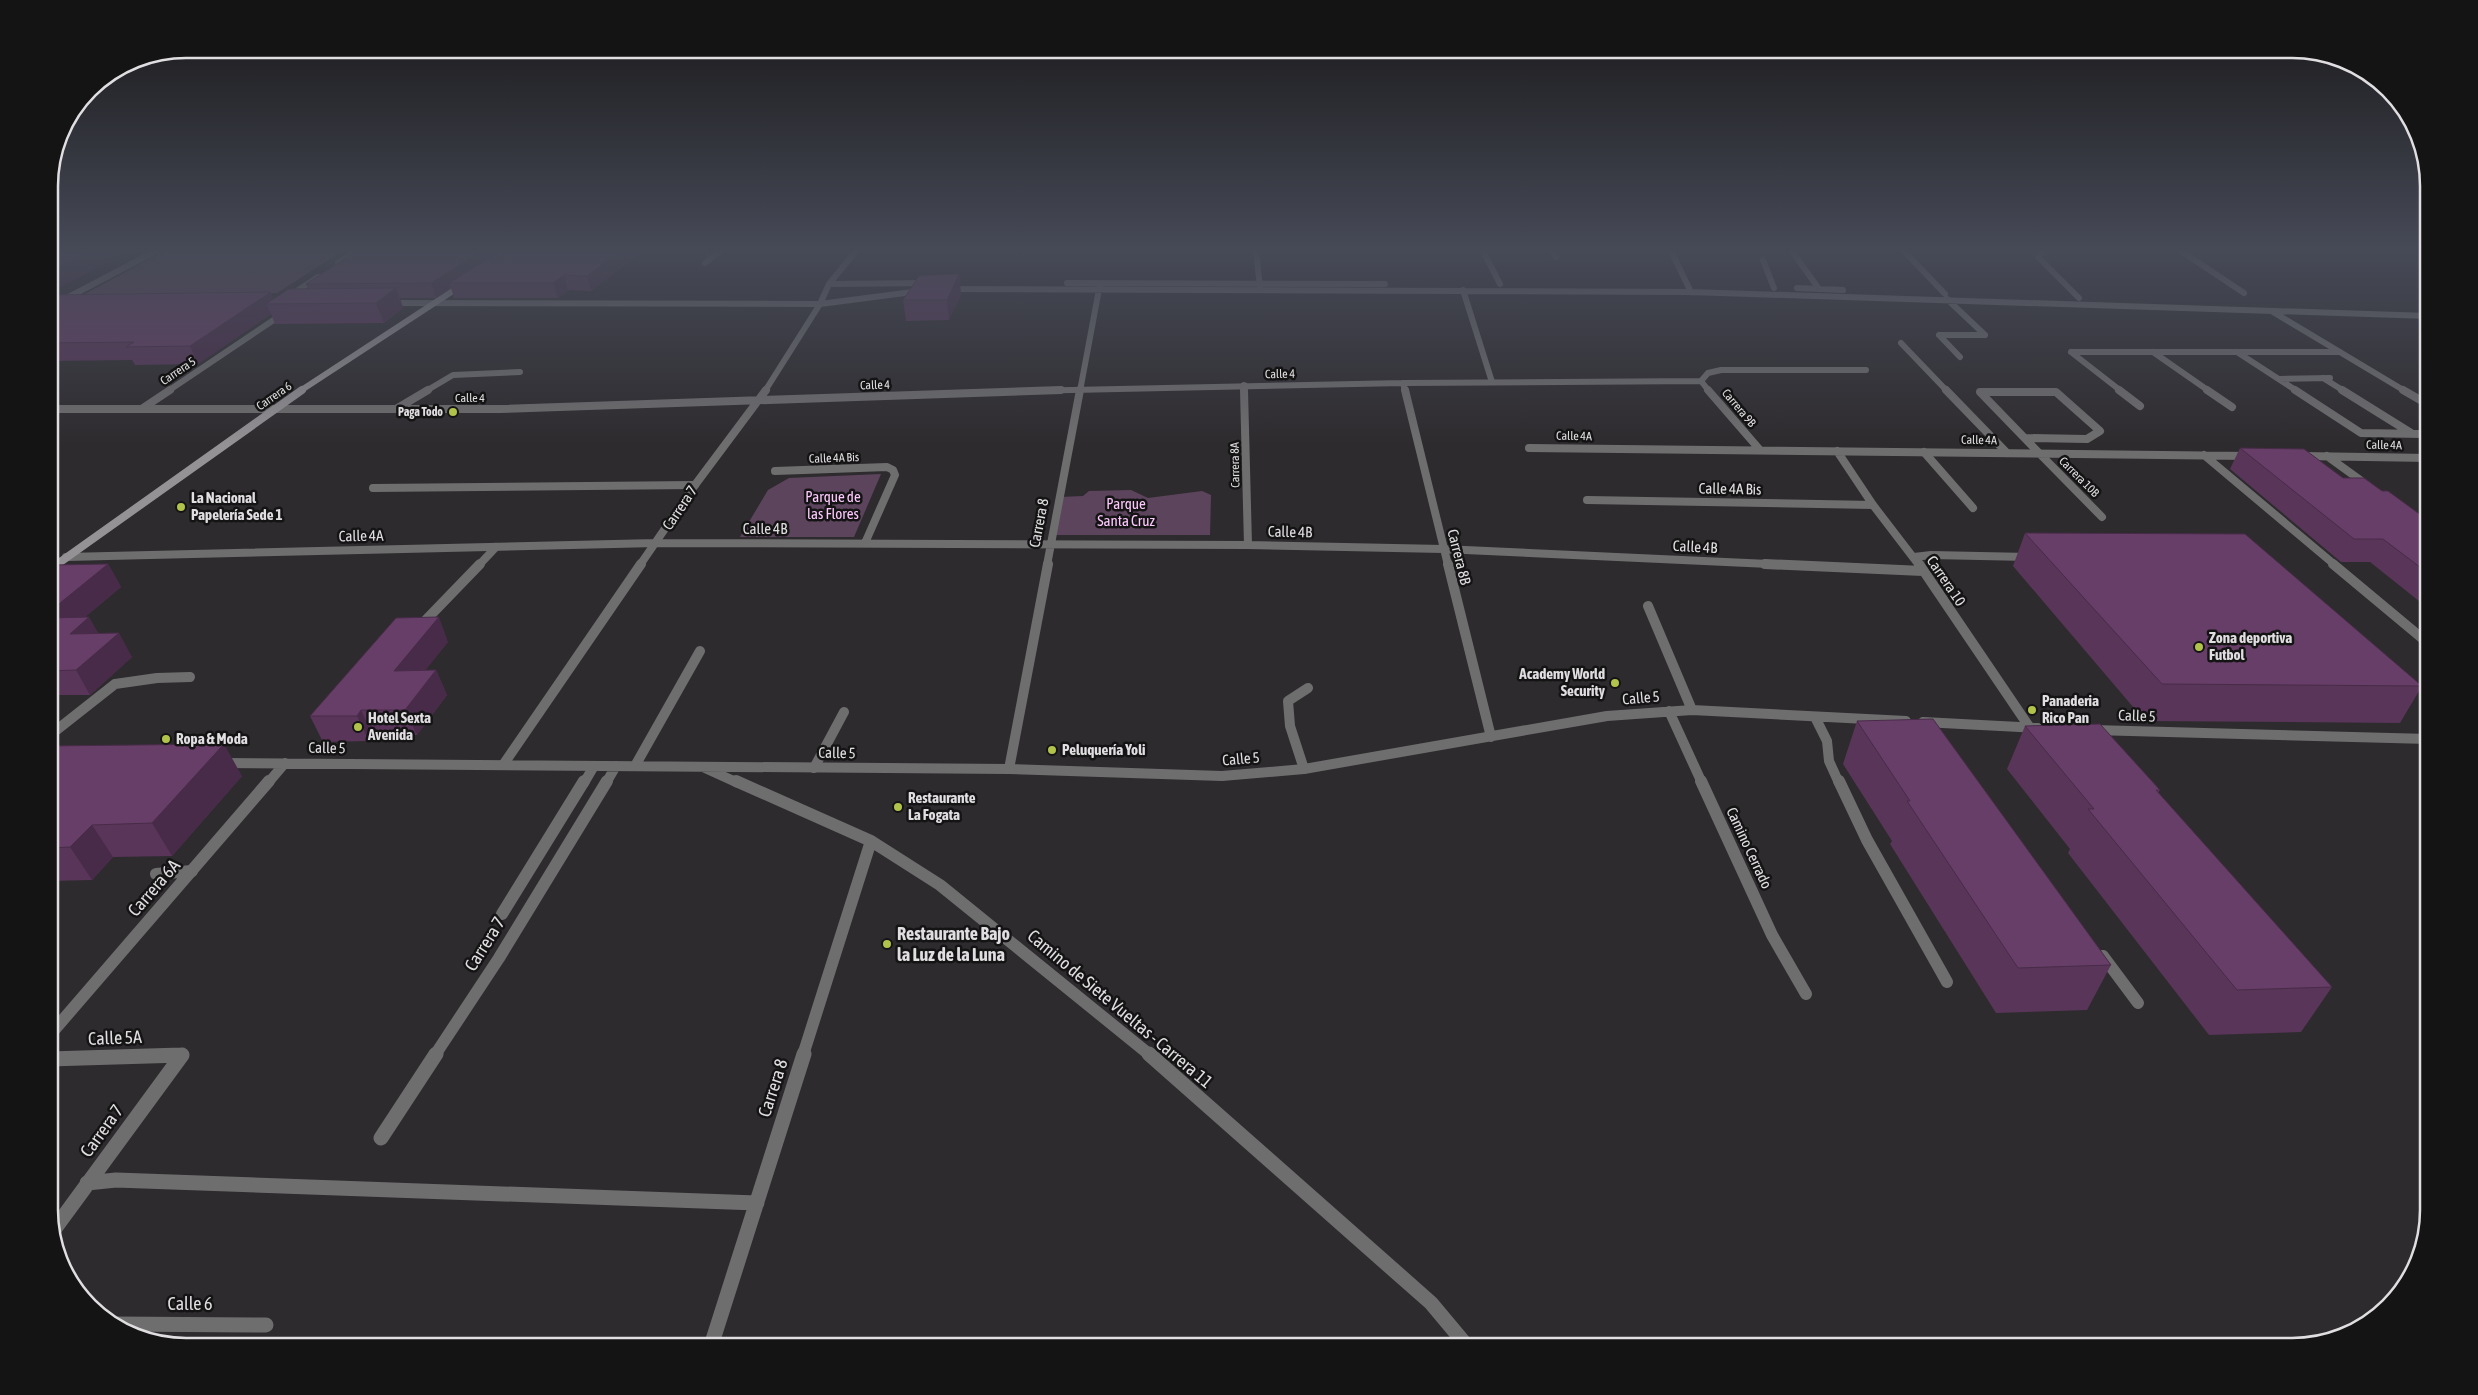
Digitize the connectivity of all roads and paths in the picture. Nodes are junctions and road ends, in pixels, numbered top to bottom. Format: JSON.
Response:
{"nodes":[{"id":1,"x":280,"y":316,"type":"edge"},
{"id":2,"x":414,"y":316,"type":"edge"},
{"id":3,"x":812,"y":316,"type":"edge"},
{"id":4,"x":1093,"y":316,"type":"edge"},
{"id":5,"x":1472,"y":316,"type":"edge"},
{"id":6,"x":1966,"y":316,"type":"edge"},
{"id":7,"x":2280,"y":316,"type":"edge"},
{"id":8,"x":1901,"y":343,"type":"dead end"},
{"id":9,"x":2153,"y":352,"type":"junction"},
{"id":10,"x":2237,"y":352,"type":"junction"},
{"id":11,"x":2341,"y":352,"type":"junction"},
{"id":12,"x":1960,"y":357,"type":"dead end"},
{"id":13,"x":1866,"y":370,"type":"dead end"},
{"id":14,"x":520,"y":372,"type":"dead end"},
{"id":15,"x":2279,"y":378,"type":"junction"},
{"id":16,"x":2323,"y":378,"type":"junction"},
{"id":17,"x":2335,"y":378,"type":"dead end"},
{"id":18,"x":1701,"y":380,"type":"junction"},
{"id":19,"x":1492,"y":382,"type":"junction"},
{"id":20,"x":1403,"y":383,"type":"junction"},
{"id":21,"x":1244,"y":385,"type":"junction"},
{"id":22,"x":1080,"y":389,"type":"junction"},
{"id":23,"x":758,"y":400,"type":"junction"},
{"id":24,"x":2420,"y":400,"type":"edge"},
{"id":25,"x":2140,"y":406,"type":"dead end"},
{"id":26,"x":143,"y":408,"type":"junction"},
{"id":27,"x":275,"y":408,"type":"junction"},
{"id":28,"x":2232,"y":408,"type":"dead end"},
{"id":29,"x":58,"y":409,"type":"edge"},
{"id":30,"x":396,"y":409,"type":"junction"},
{"id":31,"x":2412,"y":434,"type":"junction"},
{"id":32,"x":2420,"y":434,"type":"edge"},
{"id":33,"x":2025,"y":438,"type":"junction"},
{"id":34,"x":1529,"y":448,"type":"dead end"},
{"id":35,"x":1760,"y":450,"type":"junction"},
{"id":36,"x":1837,"y":451,"type":"junction"},
{"id":37,"x":1924,"y":452,"type":"junction"},
{"id":38,"x":2007,"y":453,"type":"junction"},
{"id":39,"x":2039,"y":453,"type":"junction"},
{"id":40,"x":2204,"y":455,"type":"junction"},
{"id":41,"x":2261,"y":456,"type":"edge"},
{"id":42,"x":2290,"y":456,"type":"edge"},
{"id":43,"x":2327,"y":456,"type":"junction"},
{"id":44,"x":2420,"y":458,"type":"edge"},
{"id":45,"x":775,"y":471,"type":"dead end"},
{"id":46,"x":695,"y":485,"type":"junction"},
{"id":47,"x":373,"y":488,"type":"dead end"},
{"id":48,"x":2374,"y":490,"type":"edge"},
{"id":49,"x":1587,"y":500,"type":"dead end"},
{"id":50,"x":1873,"y":505,"type":"junction"},
{"id":51,"x":1972,"y":508,"type":"dead end"},
{"id":52,"x":2102,"y":517,"type":"dead end"},
{"id":53,"x":656,"y":543,"type":"junction"},
{"id":54,"x":865,"y":543,"type":"junction"},
{"id":55,"x":1051,"y":544,"type":"junction"},
{"id":56,"x":1248,"y":545,"type":"junction"},
{"id":57,"x":496,"y":546,"type":"junction"},
{"id":58,"x":1443,"y":550,"type":"junction"},
{"id":59,"x":66,"y":557,"type":"junction"},
{"id":60,"x":1914,"y":557,"type":"junction"},
{"id":61,"x":2040,"y":557,"type":"edge"},
{"id":62,"x":58,"y":563,"type":"edge"},
{"id":63,"x":1923,"y":572,"type":"junction"},
{"id":64,"x":1648,"y":606,"type":"dead end"},
{"id":65,"x":423,"y":623,"type":"edge"},
{"id":66,"x":2420,"y":636,"type":"edge"},
{"id":67,"x":700,"y":651,"type":"dead end"},
{"id":68,"x":190,"y":677,"type":"dead end"},
{"id":69,"x":1308,"y":688,"type":"dead end"},
{"id":70,"x":1692,"y":710,"type":"junction"},
{"id":71,"x":1669,"y":711,"type":"junction"},
{"id":72,"x":844,"y":712,"type":"dead end"},
{"id":73,"x":1815,"y":717,"type":"junction"},
{"id":74,"x":1926,"y":722,"type":"junction"},
{"id":75,"x":2030,"y":728,"type":"junction"},
{"id":76,"x":2050,"y":728,"type":"edge"},
{"id":77,"x":58,"y":729,"type":"edge"},
{"id":78,"x":2080,"y":729,"type":"edge"},
{"id":79,"x":1491,"y":736,"type":"junction"},
{"id":80,"x":1938,"y":738,"type":"edge"},
{"id":81,"x":2420,"y":739,"type":"edge"},
{"id":82,"x":206,"y":763,"type":"edge"},
{"id":83,"x":285,"y":763,"type":"junction"},
{"id":84,"x":504,"y":765,"type":"junction"},
{"id":85,"x":594,"y":766,"type":"junction"},
{"id":86,"x":616,"y":766,"type":"junction"},
{"id":87,"x":635,"y":766,"type":"junction"},
{"id":88,"x":702,"y":766,"type":"junction"},
{"id":89,"x":814,"y":768,"type":"junction"},
{"id":90,"x":1304,"y":768,"type":"junction"},
{"id":91,"x":1008,"y":770,"type":"junction"},
{"id":92,"x":871,"y":841,"type":"junction"},
{"id":93,"x":192,"y":871,"type":"junction"},
{"id":94,"x":156,"y":874,"type":"dead end"},
{"id":95,"x":502,"y":914,"type":"dead end"},
{"id":96,"x":2097,"y":949,"type":"edge"},
{"id":97,"x":1948,"y":982,"type":"dead end"},
{"id":98,"x":1806,"y":994,"type":"dead end"},
{"id":99,"x":2138,"y":1003,"type":"dead end"},
{"id":100,"x":58,"y":1026,"type":"edge"},
{"id":101,"x":182,"y":1054,"type":"joint"},
{"id":102,"x":58,"y":1059,"type":"edge"},
{"id":103,"x":381,"y":1138,"type":"dead end"},
{"id":104,"x":87,"y":1184,"type":"junction"},
{"id":105,"x":757,"y":1203,"type":"junction"},
{"id":106,"x":59,"y":1223,"type":"edge"},
{"id":107,"x":129,"y":1324,"type":"edge"},
{"id":108,"x":266,"y":1325,"type":"dead end"},
{"id":109,"x":714,"y":1338,"type":"edge"},
{"id":110,"x":1460,"y":1338,"type":"edge"}],
"edges":[{"from":1,"to":26,"type":"street","name":"Carrera 5"},
{"from":2,"to":27,"type":"main road","name":"Carrera 6"},
{"from":3,"to":23,"type":"street","name":"Carrera 7"},
{"from":4,"to":22,"type":"street","name":"Carrera 8"},
{"from":5,"to":19,"type":"street"},
{"from":6,"to":12,"type":"street"},
{"from":7,"to":11,"type":"street"},
{"from":8,"to":38,"type":"street"},
{"from":9,"to":10,"type":"street"},
{"from":9,"to":25,"type":"street"},
{"from":9,"to":28,"type":"street"},
{"from":10,"to":11,"type":"street"},
{"from":10,"to":15,"type":"street"},
{"from":11,"to":24,"type":"street"},
{"from":13,"to":18,"type":"street"},
{"from":14,"to":30,"type":"street"},
{"from":15,"to":16,"type":"street"},
{"from":15,"to":31,"type":"street"},
{"from":16,"to":17,"type":"street"},
{"from":16,"to":31,"type":"street"},
{"from":18,"to":19,"type":"street","name":"Calle 4"},
{"from":18,"to":35,"type":"street","name":"Carrera 9B"},
{"from":19,"to":20,"type":"street","name":"Calle 4"},
{"from":20,"to":21,"type":"street","name":"Calle 4"},
{"from":20,"to":58,"type":"street","name":"Carrera 8B"},
{"from":21,"to":22,"type":"street","name":"Calle 4"},
{"from":21,"to":56,"type":"street","name":"Carrera 8A"},
{"from":22,"to":23,"type":"street","name":"Calle 4"},
{"from":22,"to":55,"type":"street","name":"Carrera 8"},
{"from":23,"to":30,"type":"street","name":"Calle 4"},
{"from":23,"to":46,"type":"street","name":"Carrera 7"},
{"from":26,"to":27,"type":"street","name":"Calle 4"},
{"from":26,"to":29,"type":"street","name":"Calle 4"},
{"from":27,"to":30,"type":"street","name":"Calle 4"},
{"from":27,"to":59,"type":"main road","name":"Carrera 6"},
{"from":31,"to":32,"type":"street"},
{"from":33,"to":33,"type":"street","name":"Carrera 10B"},
{"from":33,"to":39,"type":"street","name":"Carrera 10B"},
{"from":34,"to":35,"type":"street","name":"Calle 4A"},
{"from":35,"to":36,"type":"street","name":"Calle 4A"},
{"from":36,"to":37,"type":"street","name":"Calle 4A"},
{"from":36,"to":50,"type":"street","name":"Carrera 10"},
{"from":37,"to":38,"type":"street","name":"Calle 4A"},
{"from":37,"to":51,"type":"street"},
{"from":38,"to":39,"type":"street","name":"Calle 4A"},
{"from":39,"to":40,"type":"street","name":"Calle 4A"},
{"from":39,"to":52,"type":"street","name":"Carrera 10B"},
{"from":40,"to":41,"type":"street","name":"Calle 4A"},
{"from":40,"to":66,"type":"street"},
{"from":42,"to":43,"type":"street","name":"Calle 4A"},
{"from":43,"to":44,"type":"street","name":"Calle 4A"},
{"from":43,"to":48,"type":"street"},
{"from":45,"to":54,"type":"street","name":"Calle 4A Bis"},
{"from":46,"to":47,"type":"street"},
{"from":46,"to":53,"type":"street","name":"Carrera 7"},
{"from":49,"to":50,"type":"street","name":"Calle 4A Bis"},
{"from":50,"to":60,"type":"street","name":"Carrera 10"},
{"from":53,"to":54,"type":"street","name":"Calle 4B"},
{"from":53,"to":57,"type":"street","name":"Calle 4A"},
{"from":53,"to":84,"type":"street","name":"Carrera 7"},
{"from":54,"to":55,"type":"street","name":"Calle 4B"},
{"from":55,"to":56,"type":"street","name":"Calle 4B"},
{"from":55,"to":91,"type":"street","name":"Carrera 8"},
{"from":56,"to":58,"type":"street","name":"Calle 4B"},
{"from":57,"to":59,"type":"street","name":"Calle 4A"},
{"from":57,"to":65,"type":"street"},
{"from":58,"to":63,"type":"street","name":"Calle 4B"},
{"from":58,"to":79,"type":"street","name":"Carrera 8B"},
{"from":59,"to":62,"type":"main road","name":"Carrera 6"},
{"from":60,"to":61,"type":"street"},
{"from":60,"to":63,"type":"street","name":"Carrera 10"},
{"from":63,"to":75,"type":"street","name":"Carrera 10"},
{"from":64,"to":70,"type":"street"},
{"from":67,"to":87,"type":"street"},
{"from":68,"to":77,"type":"street"},
{"from":69,"to":90,"type":"street"},
{"from":70,"to":71,"type":"street","name":"Calle 5"},
{"from":70,"to":73,"type":"street","name":"Calle 5"},
{"from":71,"to":79,"type":"street","name":"Calle 5"},
{"from":71,"to":98,"type":"street","name":"Camino Cerrado"},
{"from":72,"to":89,"type":"street"},
{"from":73,"to":74,"type":"street","name":"Calle 5"},
{"from":73,"to":97,"type":"street"},
{"from":74,"to":75,"type":"street","name":"Calle 5"},
{"from":74,"to":80,"type":"street"},
{"from":75,"to":76,"type":"street","name":"Calle 5"},
{"from":78,"to":81,"type":"street","name":"Calle 5"},
{"from":79,"to":90,"type":"street","name":"Calle 5"},
{"from":82,"to":83,"type":"street","name":"Calle 5"},
{"from":83,"to":84,"type":"street","name":"Calle 5"},
{"from":83,"to":93,"type":"street","name":"Carrera 6A"},
{"from":84,"to":85,"type":"street","name":"Calle 5"},
{"from":85,"to":86,"type":"street","name":"Calle 5"},
{"from":85,"to":95,"type":"street"},
{"from":86,"to":87,"type":"street","name":"Calle 5"},
{"from":86,"to":103,"type":"street","name":"Carrera 7"},
{"from":87,"to":88,"type":"street","name":"Calle 5"},
{"from":88,"to":89,"type":"street","name":"Calle 5"},
{"from":88,"to":92,"type":"street","name":"Camino de Siete Vueltas - Carrera 11"},
{"from":89,"to":91,"type":"street","name":"Calle 5"},
{"from":90,"to":91,"type":"street","name":"Calle 5"},
{"from":92,"to":105,"type":"street","name":"Carrera 8"},
{"from":92,"to":110,"type":"street","name":"Camino de Siete Vueltas - Carrera 11"},
{"from":93,"to":94,"type":"street"},
{"from":93,"to":100,"type":"street","name":"Carrera 6A"},
{"from":96,"to":99,"type":"street"},
{"from":101,"to":102,"type":"street","name":"Calle 5A"},
{"from":101,"to":104,"type":"street","name":"Carrera 7"},
{"from":104,"to":105,"type":"street"},
{"from":104,"to":106,"type":"street","name":"Carrera 7"},
{"from":105,"to":109,"type":"street","name":"Carrera 8"},
{"from":107,"to":108,"type":"street","name":"Calle 6"}]}
